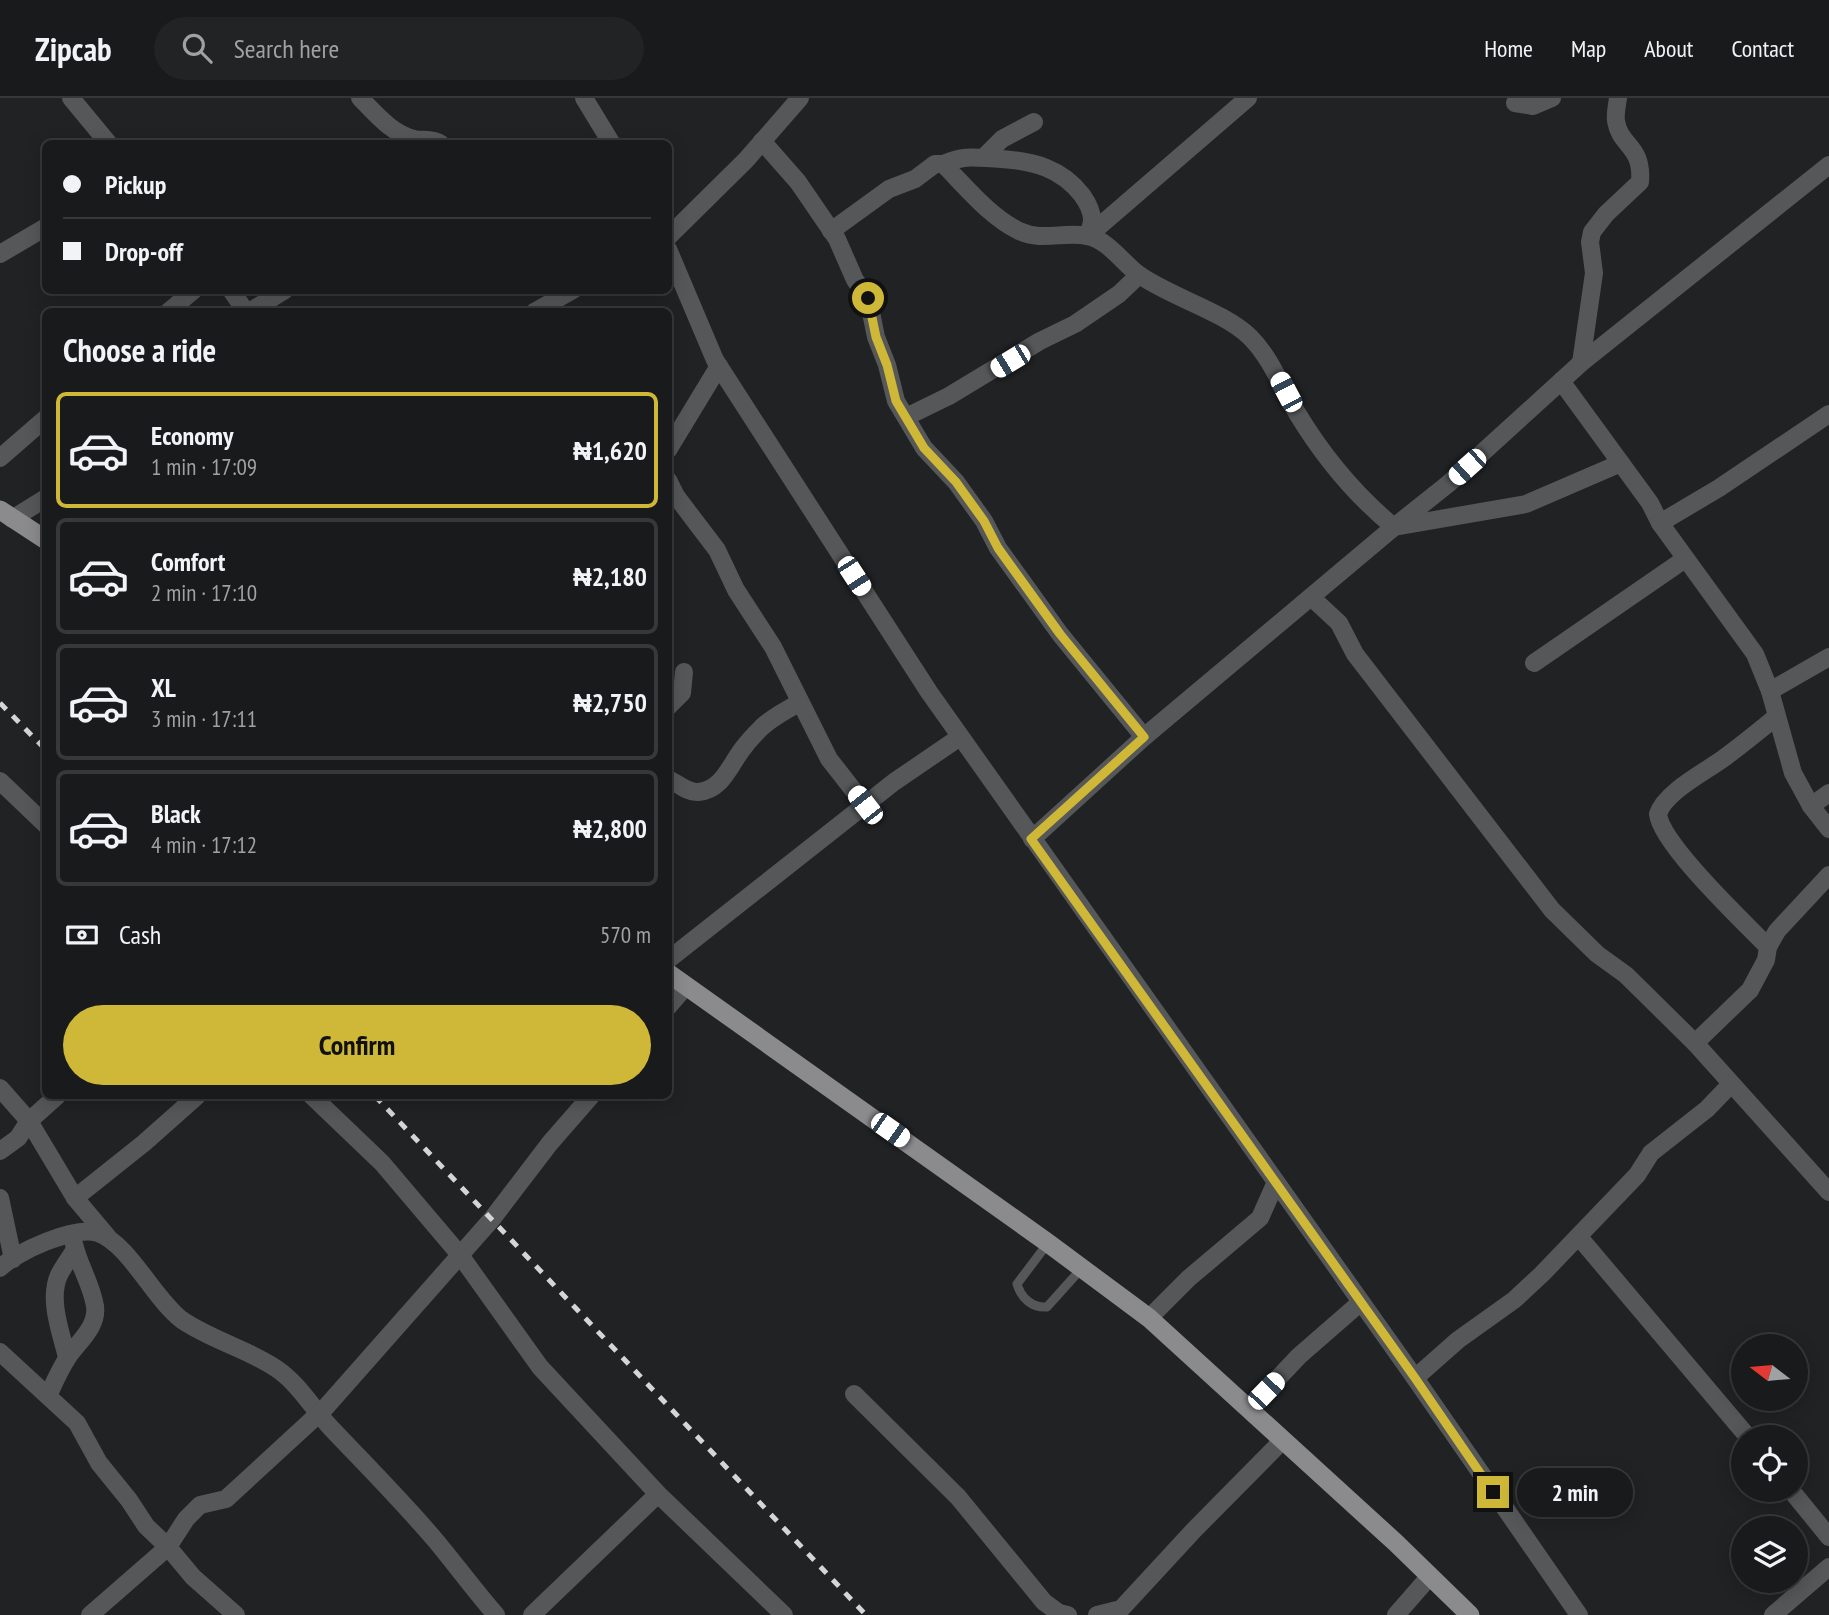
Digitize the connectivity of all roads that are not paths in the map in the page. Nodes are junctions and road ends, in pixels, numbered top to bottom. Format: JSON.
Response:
{"nodes":[{"id":1,"x":71,"y":98,"type":"edge"},
{"id":2,"x":360,"y":98,"type":"edge"},
{"id":3,"x":584,"y":98,"type":"edge"},
{"id":4,"x":800,"y":98,"type":"edge"},
{"id":5,"x":1248,"y":98,"type":"edge"},
{"id":6,"x":1552,"y":98,"type":"edge"},
{"id":7,"x":1618,"y":98,"type":"edge"},
{"id":8,"x":1515,"y":103,"type":"dead end"},
{"id":9,"x":1034,"y":122,"type":"dead end"},
{"id":10,"x":106,"y":140,"type":"edge"},
{"id":11,"x":436,"y":140,"type":"edge"},
{"id":12,"x":610,"y":140,"type":"edge"},
{"id":13,"x":762,"y":141,"type":"junction"},
{"id":14,"x":985,"y":156,"type":"junction"},
{"id":15,"x":943,"y":164,"type":"junction"},
{"id":16,"x":1829,"y":165,"type":"edge"},
{"id":17,"x":42,"y":229,"type":"edge"},
{"id":18,"x":831,"y":231,"type":"junction"},
{"id":19,"x":672,"y":233,"type":"edge"},
{"id":20,"x":1088,"y":236,"type":"junction"},
{"id":21,"x":0,"y":254,"type":"edge"},
{"id":22,"x":672,"y":258,"type":"edge"},
{"id":23,"x":1139,"y":275,"type":"junction"},
{"id":24,"x":189,"y":294,"type":"edge"},
{"id":25,"x":234,"y":294,"type":"edge"},
{"id":26,"x":278,"y":294,"type":"edge"},
{"id":27,"x":173,"y":308,"type":"edge"},
{"id":28,"x":245,"y":308,"type":"edge"},
{"id":29,"x":255,"y":308,"type":"edge"},
{"id":30,"x":1581,"y":363,"type":"junction"},
{"id":31,"x":719,"y":366,"type":"junction"},
{"id":32,"x":1561,"y":381,"type":"junction"},
{"id":33,"x":1829,"y":414,"type":"edge"},
{"id":34,"x":906,"y":417,"type":"junction"},
{"id":35,"x":42,"y":421,"type":"edge"},
{"id":36,"x":672,"y":441,"type":"edge"},
{"id":37,"x":0,"y":457,"type":"edge"},
{"id":38,"x":1621,"y":463,"type":"junction"},
{"id":39,"x":672,"y":488,"type":"edge"},
{"id":40,"x":42,"y":500,"type":"edge"},
{"id":41,"x":6,"y":514,"type":"edge"},
{"id":42,"x":1660,"y":523,"type":"junction"},
{"id":43,"x":1394,"y":527,"type":"junction"},
{"id":44,"x":42,"y":537,"type":"edge"},
{"id":45,"x":1685,"y":559,"type":"junction"},
{"id":46,"x":1311,"y":597,"type":"junction"},
{"id":47,"x":1829,"y":657,"type":"edge"},
{"id":48,"x":1534,"y":663,"type":"dead end"},
{"id":49,"x":684,"y":672,"type":"dead end"},
{"id":50,"x":1770,"y":691,"type":"junction"},
{"id":51,"x":799,"y":703,"type":"junction"},
{"id":52,"x":672,"y":704,"type":"edge"},
{"id":53,"x":1776,"y":717,"type":"junction"},
{"id":54,"x":960,"y":737,"type":"junction"},
{"id":55,"x":1144,"y":737,"type":"junction"},
{"id":56,"x":0,"y":781,"type":"edge"},
{"id":57,"x":672,"y":781,"type":"edge"},
{"id":58,"x":1829,"y":793,"type":"edge"},
{"id":59,"x":865,"y":805,"type":"junction"},
{"id":60,"x":1811,"y":806,"type":"junction"},
{"id":61,"x":42,"y":821,"type":"edge"},
{"id":62,"x":1829,"y":829,"type":"edge"},
{"id":63,"x":1031,"y":839,"type":"junction"},
{"id":64,"x":1829,"y":875,"type":"edge"},
{"id":65,"x":1768,"y":947,"type":"junction"},
{"id":66,"x":672,"y":957,"type":"edge"},
{"id":67,"x":672,"y":977,"type":"edge"},
{"id":68,"x":687,"y":986,"type":"junction"},
{"id":69,"x":672,"y":1003,"type":"edge"},
{"id":70,"x":1695,"y":1043,"type":"junction"},
{"id":71,"x":1731,"y":1084,"type":"junction"},
{"id":72,"x":0,"y":1088,"type":"edge"},
{"id":73,"x":54,"y":1099,"type":"edge"},
{"id":74,"x":194,"y":1099,"type":"edge"},
{"id":75,"x":315,"y":1099,"type":"edge"},
{"id":76,"x":588,"y":1099,"type":"edge"},
{"id":77,"x":29,"y":1121,"type":"junction"},
{"id":78,"x":0,"y":1151,"type":"edge"},
{"id":79,"x":1276,"y":1182,"type":"junction"},
{"id":80,"x":1829,"y":1192,"type":"edge"},
{"id":81,"x":0,"y":1198,"type":"edge"},
{"id":82,"x":75,"y":1198,"type":"junction"},
{"id":83,"x":1579,"y":1237,"type":"junction"},
{"id":84,"x":109,"y":1239,"type":"junction"},
{"id":85,"x":73,"y":1243,"type":"junction"},
{"id":86,"x":1048,"y":1243,"type":"junction"},
{"id":87,"x":460,"y":1255,"type":"junction"},
{"id":88,"x":6,"y":1264,"type":"edge"},
{"id":89,"x":1082,"y":1268,"type":"junction"},
{"id":90,"x":1361,"y":1302,"type":"junction"},
{"id":91,"x":1149,"y":1318,"type":"junction"},
{"id":92,"x":0,"y":1352,"type":"edge"},
{"id":93,"x":67,"y":1357,"type":"junction"},
{"id":94,"x":1415,"y":1378,"type":"junction"},
{"id":95,"x":854,"y":1394,"type":"dead end"},
{"id":96,"x":48,"y":1396,"type":"junction"},
{"id":97,"x":1249,"y":1409,"type":"junction"},
{"id":98,"x":318,"y":1414,"type":"junction"},
{"id":99,"x":1738,"y":1425,"type":"edge"},
{"id":100,"x":1282,"y":1441,"type":"junction"},
{"id":101,"x":657,"y":1494,"type":"junction"},
{"id":102,"x":1801,"y":1502,"type":"edge"},
{"id":103,"x":1829,"y":1537,"type":"edge"},
{"id":104,"x":168,"y":1547,"type":"junction"},
{"id":105,"x":1829,"y":1567,"type":"edge"},
{"id":106,"x":1430,"y":1576,"type":"junction"},
{"id":107,"x":90,"y":1615,"type":"edge"},
{"id":108,"x":236,"y":1615,"type":"edge"},
{"id":109,"x":496,"y":1615,"type":"edge"},
{"id":110,"x":532,"y":1615,"type":"edge"},
{"id":111,"x":784,"y":1615,"type":"edge"},
{"id":112,"x":1068,"y":1615,"type":"edge"},
{"id":113,"x":1097,"y":1615,"type":"edge"},
{"id":114,"x":1396,"y":1615,"type":"edge"},
{"id":115,"x":1470,"y":1615,"type":"edge"},
{"id":116,"x":1579,"y":1615,"type":"edge"},
{"id":117,"x":1773,"y":1615,"type":"edge"}],
"edges":[{"from":1,"to":10,"type":"street"},
{"from":2,"to":11,"type":"street"},
{"from":3,"to":12,"type":"street"},
{"from":4,"to":13,"type":"street"},
{"from":5,"to":20,"type":"street"},
{"from":6,"to":8,"type":"street"},
{"from":7,"to":30,"type":"street"},
{"from":9,"to":14,"type":"street"},
{"from":13,"to":18,"type":"street"},
{"from":13,"to":19,"type":"street"},
{"from":14,"to":15,"type":"street"},
{"from":14,"to":20,"type":"street"},
{"from":15,"to":18,"type":"street"},
{"from":15,"to":20,"type":"street"},
{"from":16,"to":30,"type":"street"},
{"from":17,"to":21,"type":"street"},
{"from":18,"to":34,"type":"street"},
{"from":20,"to":23,"type":"street"},
{"from":22,"to":31,"type":"street"},
{"from":23,"to":34,"type":"street"},
{"from":23,"to":43,"type":"street"},
{"from":24,"to":27,"type":"street"},
{"from":25,"to":28,"type":"street"},
{"from":26,"to":29,"type":"street"},
{"from":30,"to":32,"type":"street"},
{"from":31,"to":36,"type":"street"},
{"from":31,"to":54,"type":"street"},
{"from":32,"to":38,"type":"street"},
{"from":32,"to":43,"type":"street"},
{"from":33,"to":42,"type":"street"},
{"from":34,"to":55,"type":"street"},
{"from":35,"to":37,"type":"street"},
{"from":38,"to":42,"type":"street"},
{"from":38,"to":43,"type":"street"},
{"from":39,"to":51,"type":"street"},
{"from":40,"to":41,"type":"street"},
{"from":41,"to":44,"type":"main road"},
{"from":42,"to":45,"type":"street"},
{"from":43,"to":46,"type":"street"},
{"from":45,"to":48,"type":"street"},
{"from":45,"to":50,"type":"street"},
{"from":46,"to":55,"type":"street"},
{"from":46,"to":70,"type":"street"},
{"from":47,"to":50,"type":"street"},
{"from":49,"to":52,"type":"street"},
{"from":50,"to":53,"type":"street"},
{"from":51,"to":57,"type":"street"},
{"from":51,"to":59,"type":"street"},
{"from":53,"to":60,"type":"street"},
{"from":53,"to":65,"type":"street"},
{"from":54,"to":59,"type":"street"},
{"from":54,"to":63,"type":"street"},
{"from":55,"to":63,"type":"street"},
{"from":56,"to":61,"type":"street"},
{"from":58,"to":60,"type":"street"},
{"from":59,"to":66,"type":"street"},
{"from":60,"to":62,"type":"street"},
{"from":63,"to":79,"type":"street"},
{"from":64,"to":65,"type":"street"},
{"from":65,"to":70,"type":"street"},
{"from":67,"to":68,"type":"main road"},
{"from":68,"to":69,"type":"street"},
{"from":68,"to":86,"type":"main road"},
{"from":70,"to":71,"type":"street"},
{"from":71,"to":80,"type":"street"},
{"from":71,"to":83,"type":"street"},
{"from":72,"to":77,"type":"street"},
{"from":73,"to":77,"type":"street"},
{"from":74,"to":82,"type":"street"},
{"from":75,"to":87,"type":"street"},
{"from":76,"to":87,"type":"street"},
{"from":77,"to":78,"type":"street"},
{"from":77,"to":82,"type":"street"},
{"from":79,"to":90,"type":"street"},
{"from":79,"to":91,"type":"street"},
{"from":81,"to":88,"type":"street"},
{"from":82,"to":84,"type":"street"},
{"from":83,"to":94,"type":"street"},
{"from":83,"to":99,"type":"street"},
{"from":84,"to":85,"type":"street"},
{"from":84,"to":98,"type":"street"},
{"from":85,"to":88,"type":"street"},
{"from":85,"to":93,"type":"street"},
{"from":85,"to":93,"type":"street"},
{"from":86,"to":89,"type":"main road"},
{"from":86,"to":89,"type":"lane"},
{"from":87,"to":98,"type":"street"},
{"from":87,"to":101,"type":"street"},
{"from":89,"to":91,"type":"main road"},
{"from":90,"to":94,"type":"street"},
{"from":90,"to":97,"type":"street"},
{"from":91,"to":97,"type":"main road"},
{"from":92,"to":96,"type":"street"},
{"from":93,"to":96,"type":"street"},
{"from":94,"to":116,"type":"street"},
{"from":95,"to":112,"type":"street"},
{"from":96,"to":104,"type":"street"},
{"from":97,"to":100,"type":"main road"},
{"from":98,"to":104,"type":"street"},
{"from":98,"to":109,"type":"street"},
{"from":100,"to":106,"type":"main road"},
{"from":100,"to":113,"type":"street"},
{"from":101,"to":110,"type":"street"},
{"from":101,"to":111,"type":"street"},
{"from":102,"to":103,"type":"street"},
{"from":104,"to":107,"type":"street"},
{"from":104,"to":108,"type":"street"},
{"from":105,"to":117,"type":"street"},
{"from":106,"to":114,"type":"street"},
{"from":106,"to":115,"type":"main road"}]}
